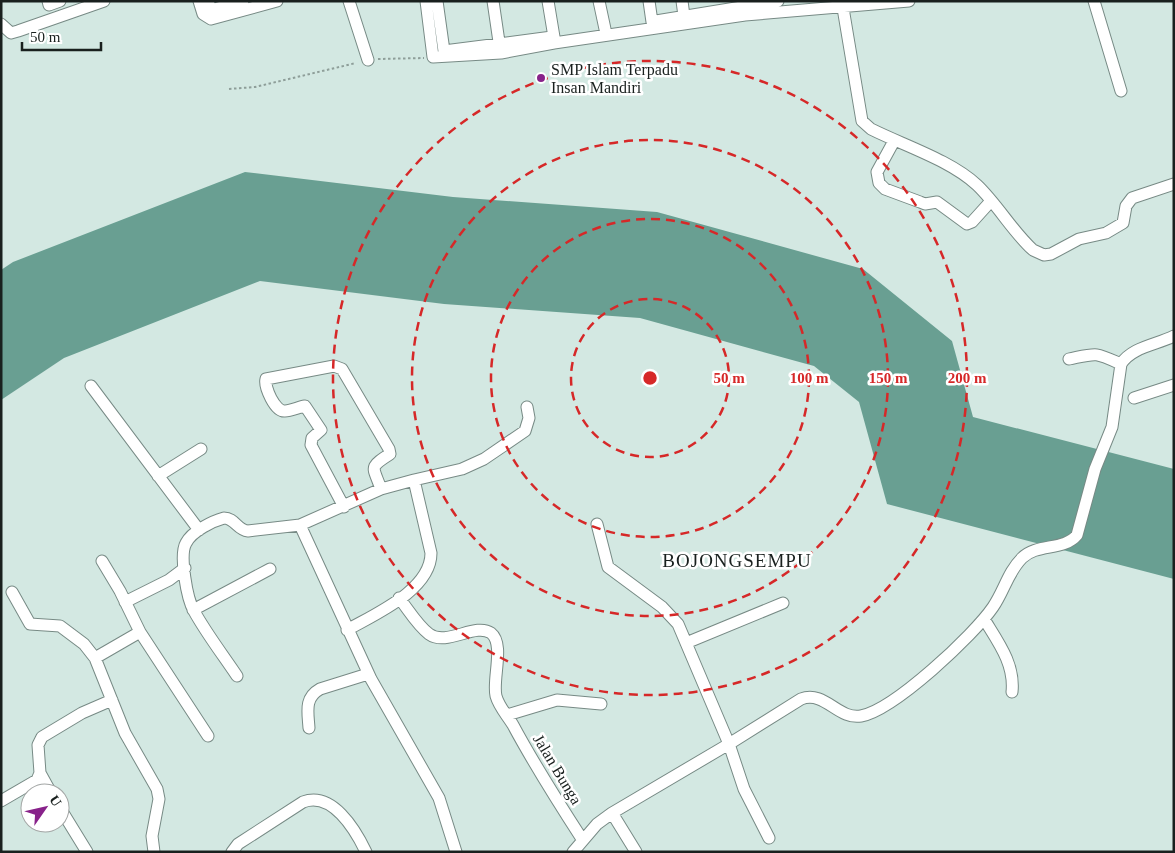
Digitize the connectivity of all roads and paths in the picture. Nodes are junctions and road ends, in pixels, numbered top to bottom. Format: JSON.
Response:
{"nodes":[{"id":1,"x":48,"y":1,"type":"edge"},
{"id":2,"x":60,"y":1,"type":"edge"},
{"id":3,"x":104,"y":1,"type":"edge"},
{"id":4,"x":199,"y":1,"type":"edge"},
{"id":5,"x":208,"y":1,"type":"edge"},
{"id":6,"x":243,"y":1,"type":"edge"},
{"id":7,"x":277,"y":1,"type":"edge"},
{"id":8,"x":349,"y":1,"type":"edge"},
{"id":9,"x":426,"y":1,"type":"edge"},
{"id":10,"x":437,"y":1,"type":"edge"},
{"id":11,"x":493,"y":1,"type":"edge"},
{"id":12,"x":548,"y":1,"type":"edge"},
{"id":13,"x":599,"y":1,"type":"edge"},
{"id":14,"x":649,"y":1,"type":"edge"},
{"id":15,"x":682,"y":1,"type":"edge"},
{"id":16,"x":778,"y":1,"type":"edge"},
{"id":17,"x":909,"y":1,"type":"edge"},
{"id":18,"x":1094,"y":1,"type":"edge"},
{"id":19,"x":871,"y":3,"type":"edge"},
{"id":20,"x":740,"y":4,"type":"edge"},
{"id":21,"x":843,"y":8,"type":"junction"},
{"id":22,"x":684,"y":16,"type":"junction"},
{"id":23,"x":652,"y":22,"type":"junction"},
{"id":24,"x":1,"y":24,"type":"edge"},
{"id":25,"x":605,"y":29,"type":"junction"},
{"id":26,"x":554,"y":36,"type":"junction"},
{"id":27,"x":499,"y":42,"type":"junction"},
{"id":28,"x":433,"y":57,"type":"junction"},
{"id":29,"x":368,"y":60,"type":"junction"},
{"id":30,"x":229,"y":88,"type":"dead end"},
{"id":31,"x":1121,"y":91,"type":"dead end"},
{"id":32,"x":894,"y":141,"type":"junction"},
{"id":33,"x":1174,"y":184,"type":"edge"},
{"id":34,"x":991,"y":200,"type":"junction"},
{"id":35,"x":1174,"y":336,"type":"edge"},
{"id":36,"x":1069,"y":360,"type":"dead end"},
{"id":37,"x":1121,"y":364,"type":"junction"},
{"id":38,"x":1174,"y":385,"type":"edge"},
{"id":39,"x":91,"y":386,"type":"dead end"},
{"id":40,"x":1134,"y":398,"type":"dead end"},
{"id":41,"x":527,"y":407,"type":"dead end"},
{"id":42,"x":201,"y":448,"type":"dead end"},
{"id":43,"x":158,"y":476,"type":"junction"},
{"id":44,"x":414,"y":480,"type":"junction"},
{"id":45,"x":381,"y":489,"type":"junction"},
{"id":46,"x":344,"y":507,"type":"junction"},
{"id":47,"x":597,"y":524,"type":"dead end"},
{"id":48,"x":300,"y":526,"type":"junction"},
{"id":49,"x":199,"y":530,"type":"junction"},
{"id":50,"x":102,"y":561,"type":"dead end"},
{"id":51,"x":185,"y":568,"type":"junction"},
{"id":52,"x":270,"y":569,"type":"dead end"},
{"id":53,"x":12,"y":592,"type":"dead end"},
{"id":54,"x":399,"y":598,"type":"junction"},
{"id":55,"x":126,"y":602,"type":"junction"},
{"id":56,"x":783,"y":604,"type":"dead end"},
{"id":57,"x":193,"y":610,"type":"junction"},
{"id":58,"x":984,"y":619,"type":"junction"},
{"id":59,"x":346,"y":630,"type":"junction"},
{"id":60,"x":140,"y":632,"type":"junction"},
{"id":61,"x":686,"y":643,"type":"junction"},
{"id":62,"x":95,"y":658,"type":"junction"},
{"id":63,"x":368,"y":674,"type":"junction"},
{"id":64,"x":237,"y":676,"type":"dead end"},
{"id":65,"x":1012,"y":692,"type":"dead end"},
{"id":66,"x":112,"y":700,"type":"junction"},
{"id":67,"x":601,"y":704,"type":"dead end"},
{"id":68,"x":507,"y":715,"type":"junction"},
{"id":69,"x":308,"y":728,"type":"dead end"},
{"id":70,"x":208,"y":736,"type":"dead end"},
{"id":71,"x":730,"y":744,"type":"junction"},
{"id":72,"x":40,"y":773,"type":"junction"},
{"id":73,"x":46,"y":783,"type":"edge"},
{"id":74,"x":1,"y":801,"type":"edge"},
{"id":75,"x":612,"y":812,"type":"junction"},
{"id":76,"x":70,"y":824,"type":"edge"},
{"id":77,"x":770,"y":838,"type":"dead end"},
{"id":78,"x":582,"y":839,"type":"junction"},
{"id":79,"x":87,"y":852,"type":"edge"},
{"id":80,"x":154,"y":852,"type":"edge"},
{"id":81,"x":232,"y":852,"type":"edge"},
{"id":82,"x":366,"y":852,"type":"edge"},
{"id":83,"x":456,"y":852,"type":"edge"},
{"id":84,"x":572,"y":852,"type":"edge"},
{"id":85,"x":636,"y":852,"type":"edge"}],
"edges":[{"from":1,"to":2,"type":"street"},
{"from":3,"to":24,"type":"street"},
{"from":4,"to":7,"type":"street"},
{"from":5,"to":6,"type":"street"},
{"from":8,"to":29,"type":"street"},
{"from":9,"to":28,"type":"street"},
{"from":10,"to":27,"type":"street"},
{"from":11,"to":27,"type":"street"},
{"from":12,"to":26,"type":"street"},
{"from":13,"to":25,"type":"street"},
{"from":14,"to":23,"type":"street"},
{"from":15,"to":22,"type":"street"},
{"from":16,"to":20,"type":"street"},
{"from":17,"to":19,"type":"street"},
{"from":18,"to":31,"type":"street"},
{"from":19,"to":21,"type":"street"},
{"from":20,"to":22,"type":"street"},
{"from":21,"to":28,"type":"street"},
{"from":21,"to":32,"type":"street"},
{"from":22,"to":23,"type":"street"},
{"from":23,"to":25,"type":"street"},
{"from":25,"to":26,"type":"street"},
{"from":26,"to":27,"type":"street"},
{"from":28,"to":29,"type":"path"},
{"from":29,"to":30,"type":"path"},
{"from":32,"to":34,"type":"street"},
{"from":32,"to":34,"type":"street"},
{"from":33,"to":34,"type":"street"},
{"from":35,"to":37,"type":"street"},
{"from":36,"to":37,"type":"street"},
{"from":37,"to":58,"type":"street"},
{"from":38,"to":40,"type":"street"},
{"from":39,"to":43,"type":"street"},
{"from":41,"to":44,"type":"street"},
{"from":42,"to":43,"type":"street"},
{"from":43,"to":49,"type":"street"},
{"from":44,"to":45,"type":"street"},
{"from":44,"to":54,"type":"street"},
{"from":45,"to":46,"type":"street"},
{"from":45,"to":46,"type":"street"},
{"from":46,"to":48,"type":"street"},
{"from":47,"to":61,"type":"street"},
{"from":48,"to":49,"type":"street"},
{"from":48,"to":59,"type":"street"},
{"from":49,"to":51,"type":"street"},
{"from":50,"to":55,"type":"street"},
{"from":51,"to":55,"type":"street"},
{"from":51,"to":57,"type":"street"},
{"from":52,"to":57,"type":"street"},
{"from":53,"to":62,"type":"street"},
{"from":54,"to":59,"type":"street"},
{"from":54,"to":68,"type":"street","name":"Jalan Bunga"},
{"from":55,"to":60,"type":"street"},
{"from":56,"to":61,"type":"street"},
{"from":57,"to":64,"type":"street"},
{"from":58,"to":65,"type":"street"},
{"from":58,"to":71,"type":"street"},
{"from":59,"to":63,"type":"street"},
{"from":60,"to":62,"type":"street"},
{"from":60,"to":70,"type":"street"},
{"from":61,"to":71,"type":"street"},
{"from":62,"to":66,"type":"street"},
{"from":63,"to":69,"type":"street"},
{"from":63,"to":83,"type":"street"},
{"from":66,"to":72,"type":"street"},
{"from":66,"to":80,"type":"street"},
{"from":67,"to":68,"type":"street"},
{"from":68,"to":78,"type":"street","name":"Jalan Bunga"},
{"from":71,"to":75,"type":"street"},
{"from":71,"to":77,"type":"street"},
{"from":72,"to":73,"type":"street"},
{"from":72,"to":74,"type":"street"},
{"from":75,"to":78,"type":"street"},
{"from":75,"to":85,"type":"street"},
{"from":76,"to":79,"type":"street"},
{"from":78,"to":84,"type":"street"},
{"from":81,"to":82,"type":"street"}]}
